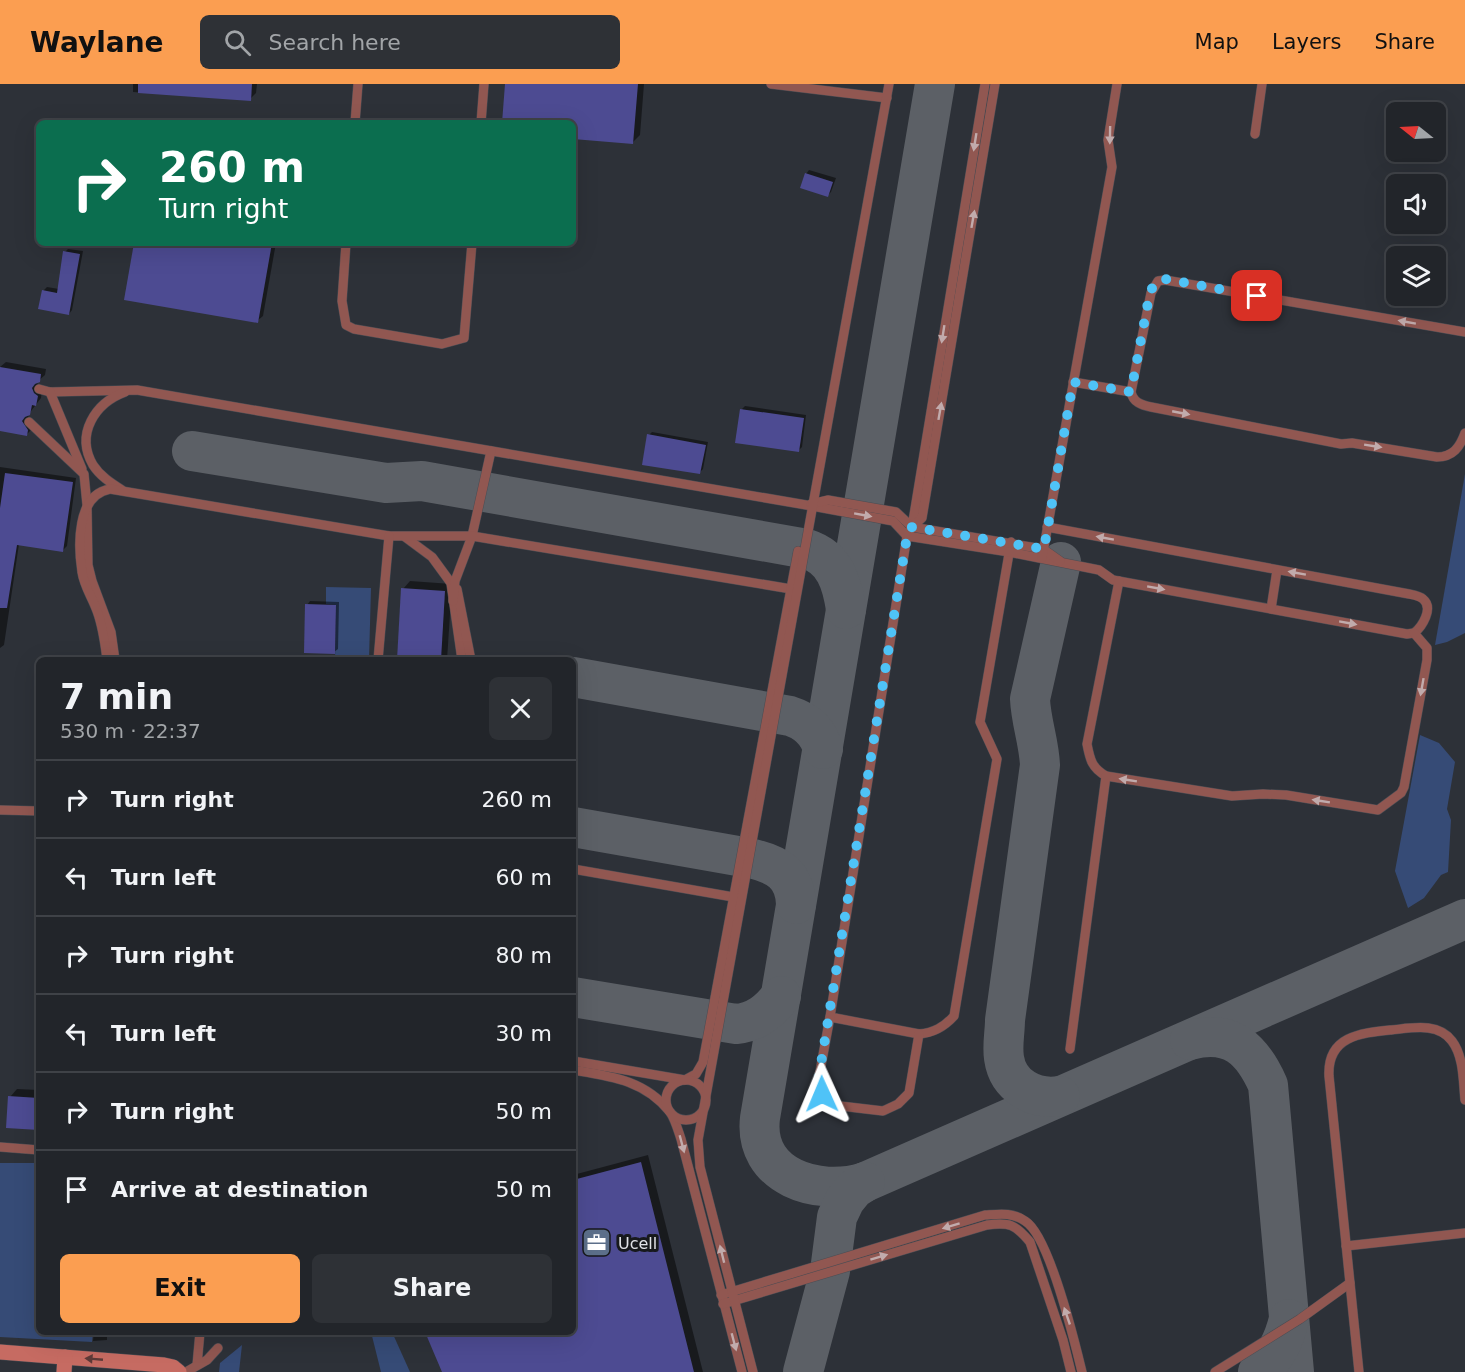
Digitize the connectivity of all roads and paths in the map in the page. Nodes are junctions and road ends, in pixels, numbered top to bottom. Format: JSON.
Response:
{"nodes":[{"id":1,"x":358,"y":84,"type":"edge"},
{"id":2,"x":484,"y":84,"type":"edge"},
{"id":3,"x":771,"y":84,"type":"edge"},
{"id":4,"x":889,"y":84,"type":"edge"},
{"id":5,"x":984,"y":84,"type":"edge"},
{"id":6,"x":995,"y":84,"type":"edge"},
{"id":7,"x":1117,"y":84,"type":"edge"},
{"id":8,"x":1262,"y":84,"type":"edge"},
{"id":9,"x":887,"y":98,"type":"junction"},
{"id":10,"x":355,"y":120,"type":"edge"},
{"id":11,"x":481,"y":120,"type":"edge"},
{"id":12,"x":1254,"y":134,"type":"dead end"},
{"id":13,"x":346,"y":246,"type":"edge"},
{"id":14,"x":472,"y":246,"type":"edge"},
{"id":15,"x":1465,"y":332,"type":"edge"},
{"id":16,"x":1073,"y":382,"type":"junction"},
{"id":17,"x":39,"y":389,"type":"dead end"},
{"id":18,"x":137,"y":390,"type":"junction"},
{"id":19,"x":50,"y":392,"type":"junction"},
{"id":20,"x":1131,"y":392,"type":"junction"},
{"id":21,"x":29,"y":422,"type":"dead end"},
{"id":22,"x":1465,"y":433,"type":"edge"},
{"id":23,"x":87,"y":438,"type":"junction"},
{"id":24,"x":491,"y":451,"type":"junction"},
{"id":25,"x":84,"y":474,"type":"junction"},
{"id":26,"x":124,"y":491,"type":"junction"},
{"id":27,"x":87,"y":505,"type":"junction"},
{"id":28,"x":810,"y":505,"type":"junction"},
{"id":29,"x":1047,"y":527,"type":"junction"},
{"id":30,"x":909,"y":531,"type":"junction"},
{"id":31,"x":389,"y":536,"type":"junction"},
{"id":32,"x":472,"y":536,"type":"junction"},
{"id":33,"x":405,"y":537,"type":"junction"},
{"id":34,"x":1010,"y":547,"type":"junction"},
{"id":35,"x":1043,"y":554,"type":"junction"},
{"id":36,"x":432,"y":557,"type":"junction"},
{"id":37,"x":1277,"y":570,"type":"junction"},
{"id":38,"x":456,"y":581,"type":"junction"},
{"id":39,"x":1119,"y":581,"type":"junction"},
{"id":40,"x":794,"y":590,"type":"junction"},
{"id":41,"x":453,"y":601,"type":"junction"},
{"id":42,"x":1271,"y":609,"type":"junction"},
{"id":43,"x":1414,"y":633,"type":"junction"},
{"id":44,"x":107,"y":657,"type":"edge"},
{"id":45,"x":115,"y":657,"type":"edge"},
{"id":46,"x":378,"y":657,"type":"edge"},
{"id":47,"x":462,"y":657,"type":"edge"},
{"id":48,"x":470,"y":657,"type":"edge"},
{"id":49,"x":1106,"y":776,"type":"junction"},
{"id":50,"x":0,"y":810,"type":"edge"},
{"id":51,"x":36,"y":811,"type":"edge"},
{"id":52,"x":576,"y":870,"type":"edge"},
{"id":53,"x":737,"y":898,"type":"junction"},
{"id":54,"x":830,"y":1017,"type":"junction"},
{"id":55,"x":919,"y":1034,"type":"junction"},
{"id":56,"x":1070,"y":1049,"type":"dead end"},
{"id":57,"x":576,"y":1062,"type":"edge"},
{"id":58,"x":576,"y":1071,"type":"edge"},
{"id":59,"x":685,"y":1080,"type":"junction"},
{"id":60,"x":1465,"y":1100,"type":"edge"},
{"id":61,"x":705,"y":1105,"type":"junction"},
{"id":62,"x":672,"y":1114,"type":"junction"},
{"id":63,"x":0,"y":1148,"type":"edge"},
{"id":64,"x":36,"y":1150,"type":"edge"},
{"id":65,"x":1465,"y":1233,"type":"edge"},
{"id":66,"x":1346,"y":1246,"type":"junction"},
{"id":67,"x":1350,"y":1282,"type":"junction"},
{"id":68,"x":732,"y":1296,"type":"junction"},
{"id":69,"x":722,"y":1299,"type":"junction"},
{"id":70,"x":200,"y":1335,"type":"edge"},
{"id":71,"x":218,"y":1348,"type":"dead end"},
{"id":72,"x":0,"y":1352,"type":"edge"},
{"id":73,"x":64,"y":1364,"type":"edge"},
{"id":74,"x":197,"y":1365,"type":"junction"},
{"id":75,"x":179,"y":1372,"type":"edge"},
{"id":76,"x":186,"y":1372,"type":"edge"},
{"id":77,"x":742,"y":1372,"type":"edge"},
{"id":78,"x":753,"y":1372,"type":"edge"},
{"id":79,"x":1071,"y":1372,"type":"edge"},
{"id":80,"x":1082,"y":1372,"type":"edge"},
{"id":81,"x":1215,"y":1372,"type":"edge"},
{"id":82,"x":1359,"y":1372,"type":"edge"}],
"edges":[{"from":1,"to":10,"type":"lane"},
{"from":2,"to":11,"type":"lane"},
{"from":3,"to":9,"type":"lane"},
{"from":4,"to":9,"type":"lane"},
{"from":5,"to":30,"type":"lane","one_way":true},
{"from":30,"to":6,"type":"lane","one_way":true},
{"from":7,"to":16,"type":"lane","one_way":true},
{"from":8,"to":12,"type":"lane"},
{"from":9,"to":28,"type":"lane"},
{"from":13,"to":14,"type":"lane"},
{"from":15,"to":20,"type":"lane","one_way":true},
{"from":16,"to":20,"type":"lane"},
{"from":16,"to":29,"type":"lane"},
{"from":17,"to":19,"type":"lane"},
{"from":18,"to":19,"type":"lane"},
{"from":18,"to":23,"type":"lane"},
{"from":18,"to":24,"type":"lane"},
{"from":19,"to":25,"type":"lane"},
{"from":20,"to":22,"type":"lane","one_way":true},
{"from":21,"to":25,"type":"lane"},
{"from":23,"to":25,"type":"lane"},
{"from":23,"to":26,"type":"lane"},
{"from":24,"to":28,"type":"lane"},
{"from":24,"to":32,"type":"lane"},
{"from":25,"to":27,"type":"lane"},
{"from":26,"to":27,"type":"lane"},
{"from":26,"to":31,"type":"lane"},
{"from":27,"to":44,"type":"lane"},
{"from":27,"to":45,"type":"lane"},
{"from":28,"to":30,"type":"lane"},
{"from":28,"to":40,"type":"lane"},
{"from":29,"to":35,"type":"lane"},
{"from":37,"to":29,"type":"lane","one_way":true},
{"from":30,"to":34,"type":"lane"},
{"from":30,"to":54,"type":"lane"},
{"from":31,"to":33,"type":"lane"},
{"from":31,"to":46,"type":"lane"},
{"from":32,"to":33,"type":"lane"},
{"from":32,"to":38,"type":"lane"},
{"from":32,"to":40,"type":"lane"},
{"from":33,"to":36,"type":"lane"},
{"from":34,"to":35,"type":"lane"},
{"from":34,"to":55,"type":"lane"},
{"from":35,"to":39,"type":"lane"},
{"from":36,"to":38,"type":"lane"},
{"from":36,"to":41,"type":"lane"},
{"from":37,"to":42,"type":"lane"},
{"from":43,"to":37,"type":"lane","one_way":true},
{"from":38,"to":41,"type":"lane"},
{"from":38,"to":48,"type":"lane"},
{"from":39,"to":42,"type":"lane","one_way":true},
{"from":39,"to":49,"type":"lane"},
{"from":40,"to":53,"type":"lane"},
{"from":41,"to":47,"type":"lane"},
{"from":42,"to":43,"type":"lane","one_way":true},
{"from":43,"to":49,"type":"lane","one_way":true},
{"from":49,"to":56,"type":"lane"},
{"from":50,"to":51,"type":"lane"},
{"from":52,"to":53,"type":"lane"},
{"from":53,"to":59,"type":"lane"},
{"from":53,"to":61,"type":"lane"},
{"from":54,"to":55,"type":"lane"},
{"from":54,"to":55,"type":"lane"},
{"from":57,"to":59,"type":"lane"},
{"from":58,"to":62,"type":"lane"},
{"from":59,"to":61,"type":"lane"},
{"from":59,"to":62,"type":"lane"},
{"from":60,"to":66,"type":"lane"},
{"from":61,"to":62,"type":"lane"},
{"from":68,"to":61,"type":"lane","one_way":true},
{"from":62,"to":69,"type":"lane","one_way":true},
{"from":63,"to":64,"type":"lane"},
{"from":65,"to":66,"type":"lane"},
{"from":66,"to":67,"type":"lane"},
{"from":67,"to":81,"type":"lane"},
{"from":67,"to":82,"type":"lane"},
{"from":68,"to":69,"type":"lane"},
{"from":68,"to":78,"type":"lane"},
{"from":68,"to":79,"type":"lane","one_way":true},
{"from":80,"to":68,"type":"lane","one_way":true},
{"from":69,"to":77,"type":"lane","one_way":true},
{"from":70,"to":74,"type":"lane"},
{"from":71,"to":74,"type":"lane"},
{"from":72,"to":73,"type":"main road"},
{"from":75,"to":73,"type":"main road","one_way":true},
{"from":74,"to":76,"type":"lane"}]}
